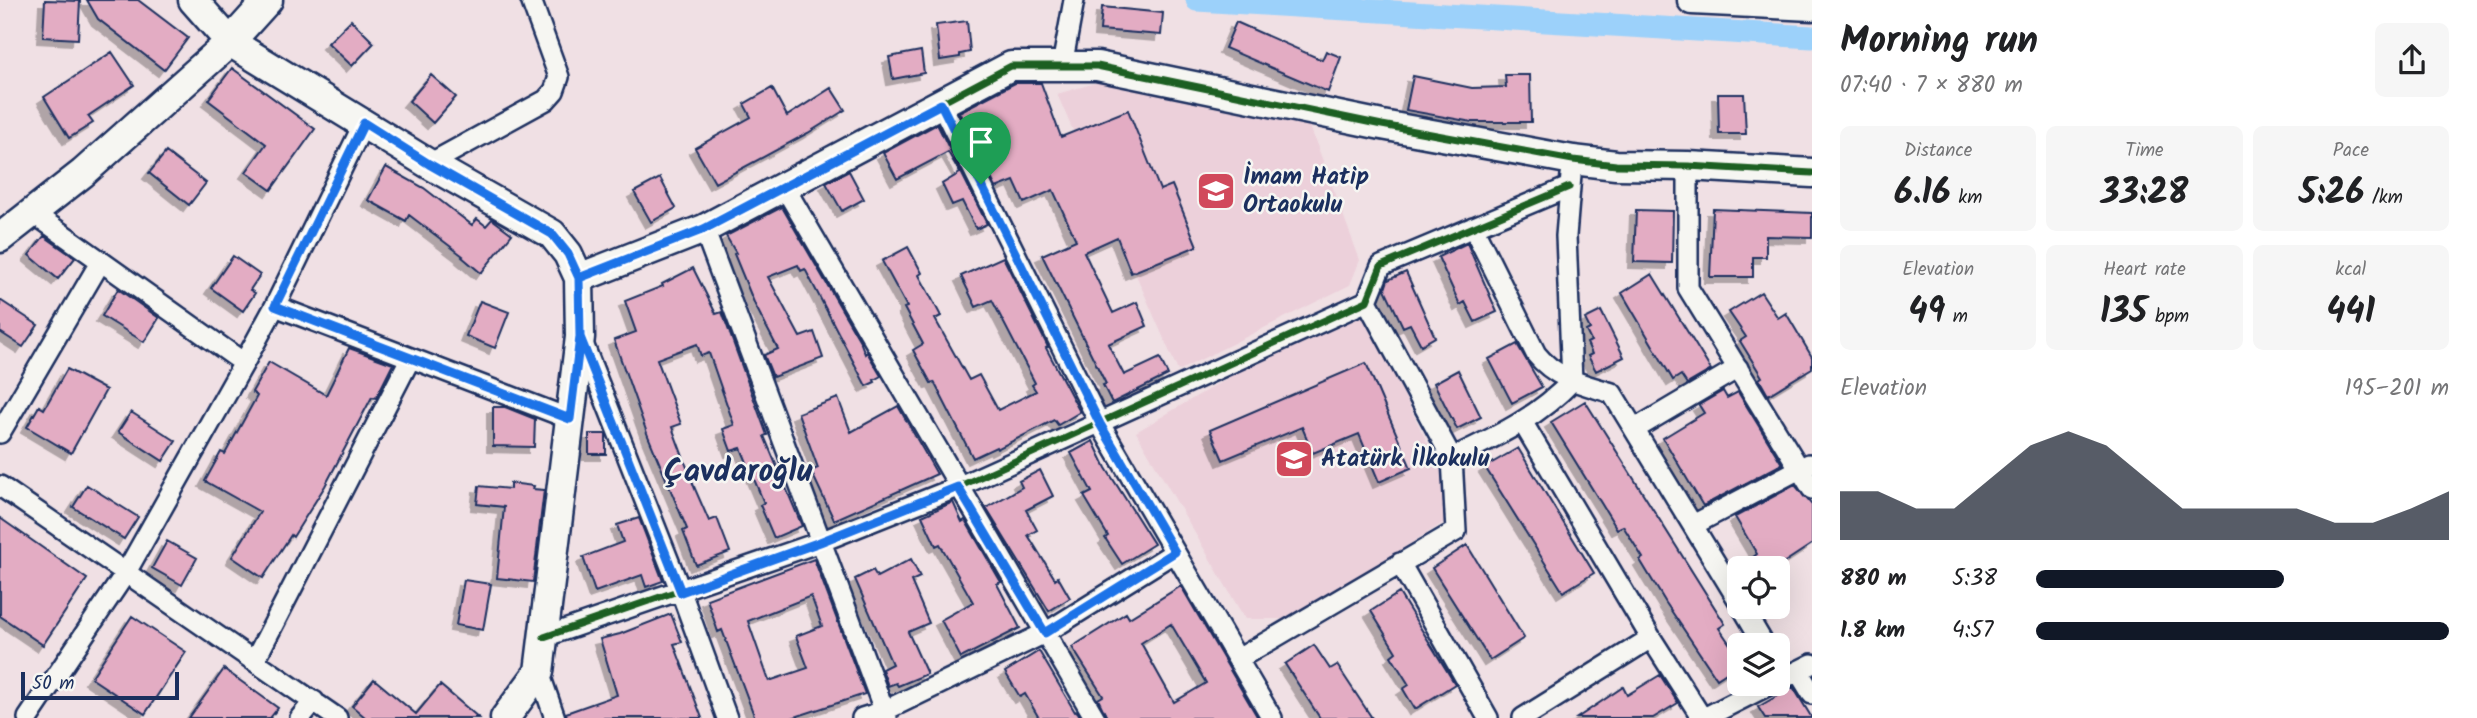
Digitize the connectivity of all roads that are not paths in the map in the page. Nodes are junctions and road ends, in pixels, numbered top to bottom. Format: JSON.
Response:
{"nodes":[{"id":1,"x":193,"y":0,"type":"edge"},
{"id":2,"x":268,"y":0,"type":"edge"},
{"id":3,"x":531,"y":0,"type":"edge"},
{"id":4,"x":1692,"y":0,"type":"edge"},
{"id":5,"x":1074,"y":2,"type":"edge"},
{"id":6,"x":1812,"y":6,"type":"edge"},
{"id":7,"x":230,"y":42,"type":"junction"},
{"id":8,"x":1062,"y":66,"type":"junction"},
{"id":9,"x":941,"y":104,"type":"junction"},
{"id":10,"x":364,"y":123,"type":"junction"},
{"id":11,"x":429,"y":164,"type":"junction"},
{"id":12,"x":1688,"y":166,"type":"junction"},
{"id":13,"x":1571,"y":173,"type":"junction"},
{"id":14,"x":1812,"y":173,"type":"edge"},
{"id":15,"x":785,"y":188,"type":"junction"},
{"id":16,"x":33,"y":213,"type":"junction"},
{"id":17,"x":1473,"y":227,"type":"junction"},
{"id":18,"x":704,"y":229,"type":"junction"},
{"id":19,"x":0,"y":238,"type":"edge"},
{"id":20,"x":101,"y":261,"type":"junction"},
{"id":21,"x":579,"y":278,"type":"junction"},
{"id":22,"x":1367,"y":301,"type":"junction"},
{"id":23,"x":275,"y":306,"type":"junction"},
{"id":24,"x":580,"y":337,"type":"junction"},
{"id":25,"x":410,"y":359,"type":"junction"},
{"id":26,"x":244,"y":363,"type":"junction"},
{"id":27,"x":1738,"y":368,"type":"junction"},
{"id":28,"x":1572,"y":381,"type":"junction"},
{"id":29,"x":570,"y":419,"type":"junction"},
{"id":30,"x":1523,"y":423,"type":"junction"},
{"id":31,"x":1100,"y":424,"type":"junction"},
{"id":32,"x":1635,"y":429,"type":"junction"},
{"id":33,"x":0,"y":433,"type":"edge"},
{"id":34,"x":1452,"y":458,"type":"junction"},
{"id":35,"x":1806,"y":466,"type":"edge"},
{"id":36,"x":0,"y":486,"type":"edge"},
{"id":37,"x":958,"y":487,"type":"junction"},
{"id":38,"x":1812,"y":489,"type":"edge"},
{"id":39,"x":1693,"y":525,"type":"junction"},
{"id":40,"x":820,"y":542,"type":"junction"},
{"id":41,"x":1175,"y":552,"type":"junction"},
{"id":42,"x":1400,"y":563,"type":"junction"},
{"id":43,"x":125,"y":574,"type":"junction"},
{"id":44,"x":1727,"y":582,"type":"edge"},
{"id":45,"x":681,"y":592,"type":"junction"},
{"id":46,"x":1045,"y":633,"type":"junction"},
{"id":47,"x":544,"y":637,"type":"junction"},
{"id":48,"x":1651,"y":638,"type":"junction"},
{"id":49,"x":1238,"y":659,"type":"junction"},
{"id":50,"x":255,"y":660,"type":"junction"},
{"id":51,"x":539,"y":672,"type":"junction"},
{"id":52,"x":1790,"y":676,"type":"edge"},
{"id":53,"x":1812,"y":694,"type":"edge"},
{"id":54,"x":1745,"y":696,"type":"edge"},
{"id":55,"x":314,"y":701,"type":"junction"},
{"id":56,"x":886,"y":715,"type":"edge"},
{"id":57,"x":28,"y":718,"type":"edge"},
{"id":58,"x":300,"y":718,"type":"edge"},
{"id":59,"x":337,"y":718,"type":"edge"},
{"id":60,"x":505,"y":718,"type":"edge"},
{"id":61,"x":555,"y":718,"type":"edge"},
{"id":62,"x":727,"y":718,"type":"edge"},
{"id":63,"x":862,"y":718,"type":"edge"},
{"id":64,"x":1095,"y":718,"type":"edge"},
{"id":65,"x":1272,"y":718,"type":"edge"},
{"id":66,"x":1488,"y":718,"type":"edge"},
{"id":67,"x":1522,"y":718,"type":"edge"},
{"id":68,"x":1703,"y":718,"type":"edge"}],
"edges":[{"from":1,"to":7,"type":"street"},
{"from":2,"to":7,"type":"street"},
{"from":3,"to":11,"type":"street"},
{"from":4,"to":6,"type":"street"},
{"from":5,"to":8,"type":"street"},
{"from":7,"to":10,"type":"street"},
{"from":7,"to":16,"type":"street"},
{"from":8,"to":9,"type":"street"},
{"from":8,"to":13,"type":"street"},
{"from":9,"to":15,"type":"street"},
{"from":9,"to":31,"type":"street"},
{"from":10,"to":11,"type":"street"},
{"from":10,"to":23,"type":"street"},
{"from":11,"to":21,"type":"street"},
{"from":12,"to":13,"type":"street"},
{"from":12,"to":14,"type":"street"},
{"from":12,"to":27,"type":"street"},
{"from":13,"to":17,"type":"street"},
{"from":13,"to":28,"type":"street"},
{"from":15,"to":18,"type":"street"},
{"from":15,"to":37,"type":"street"},
{"from":16,"to":19,"type":"street"},
{"from":16,"to":20,"type":"street"},
{"from":17,"to":22,"type":"street"},
{"from":17,"to":28,"type":"street"},
{"from":18,"to":21,"type":"street"},
{"from":18,"to":40,"type":"street"},
{"from":20,"to":26,"type":"street"},
{"from":20,"to":33,"type":"street"},
{"from":21,"to":24,"type":"street"},
{"from":22,"to":31,"type":"street"},
{"from":22,"to":34,"type":"street"},
{"from":23,"to":25,"type":"street"},
{"from":23,"to":26,"type":"street"},
{"from":24,"to":29,"type":"street"},
{"from":24,"to":45,"type":"street"},
{"from":25,"to":29,"type":"street"},
{"from":25,"to":50,"type":"street"},
{"from":26,"to":43,"type":"street"},
{"from":27,"to":32,"type":"street"},
{"from":27,"to":35,"type":"street"},
{"from":28,"to":30,"type":"street"},
{"from":28,"to":32,"type":"street"},
{"from":29,"to":47,"type":"street"},
{"from":30,"to":34,"type":"street"},
{"from":30,"to":48,"type":"street"},
{"from":31,"to":37,"type":"street"},
{"from":31,"to":41,"type":"street"},
{"from":32,"to":39,"type":"street"},
{"from":34,"to":42,"type":"street"},
{"from":35,"to":38,"type":"street"},
{"from":35,"to":39,"type":"street"},
{"from":36,"to":43,"type":"street"},
{"from":37,"to":40,"type":"street"},
{"from":37,"to":46,"type":"street"},
{"from":39,"to":44,"type":"street"},
{"from":40,"to":45,"type":"street"},
{"from":40,"to":56,"type":"street"},
{"from":41,"to":46,"type":"street"},
{"from":41,"to":49,"type":"street"},
{"from":42,"to":49,"type":"street"},
{"from":42,"to":66,"type":"street"},
{"from":43,"to":50,"type":"street"},
{"from":43,"to":57,"type":"street"},
{"from":45,"to":47,"type":"street"},
{"from":45,"to":62,"type":"street"},
{"from":46,"to":56,"type":"street"},
{"from":46,"to":64,"type":"street"},
{"from":47,"to":51,"type":"street"},
{"from":48,"to":67,"type":"street"},
{"from":48,"to":68,"type":"street"},
{"from":49,"to":65,"type":"street"},
{"from":50,"to":55,"type":"street"},
{"from":51,"to":60,"type":"street"},
{"from":51,"to":61,"type":"street"},
{"from":52,"to":53,"type":"street"},
{"from":54,"to":68,"type":"street"},
{"from":55,"to":58,"type":"street"},
{"from":55,"to":59,"type":"street"},
{"from":56,"to":63,"type":"street"}]}
